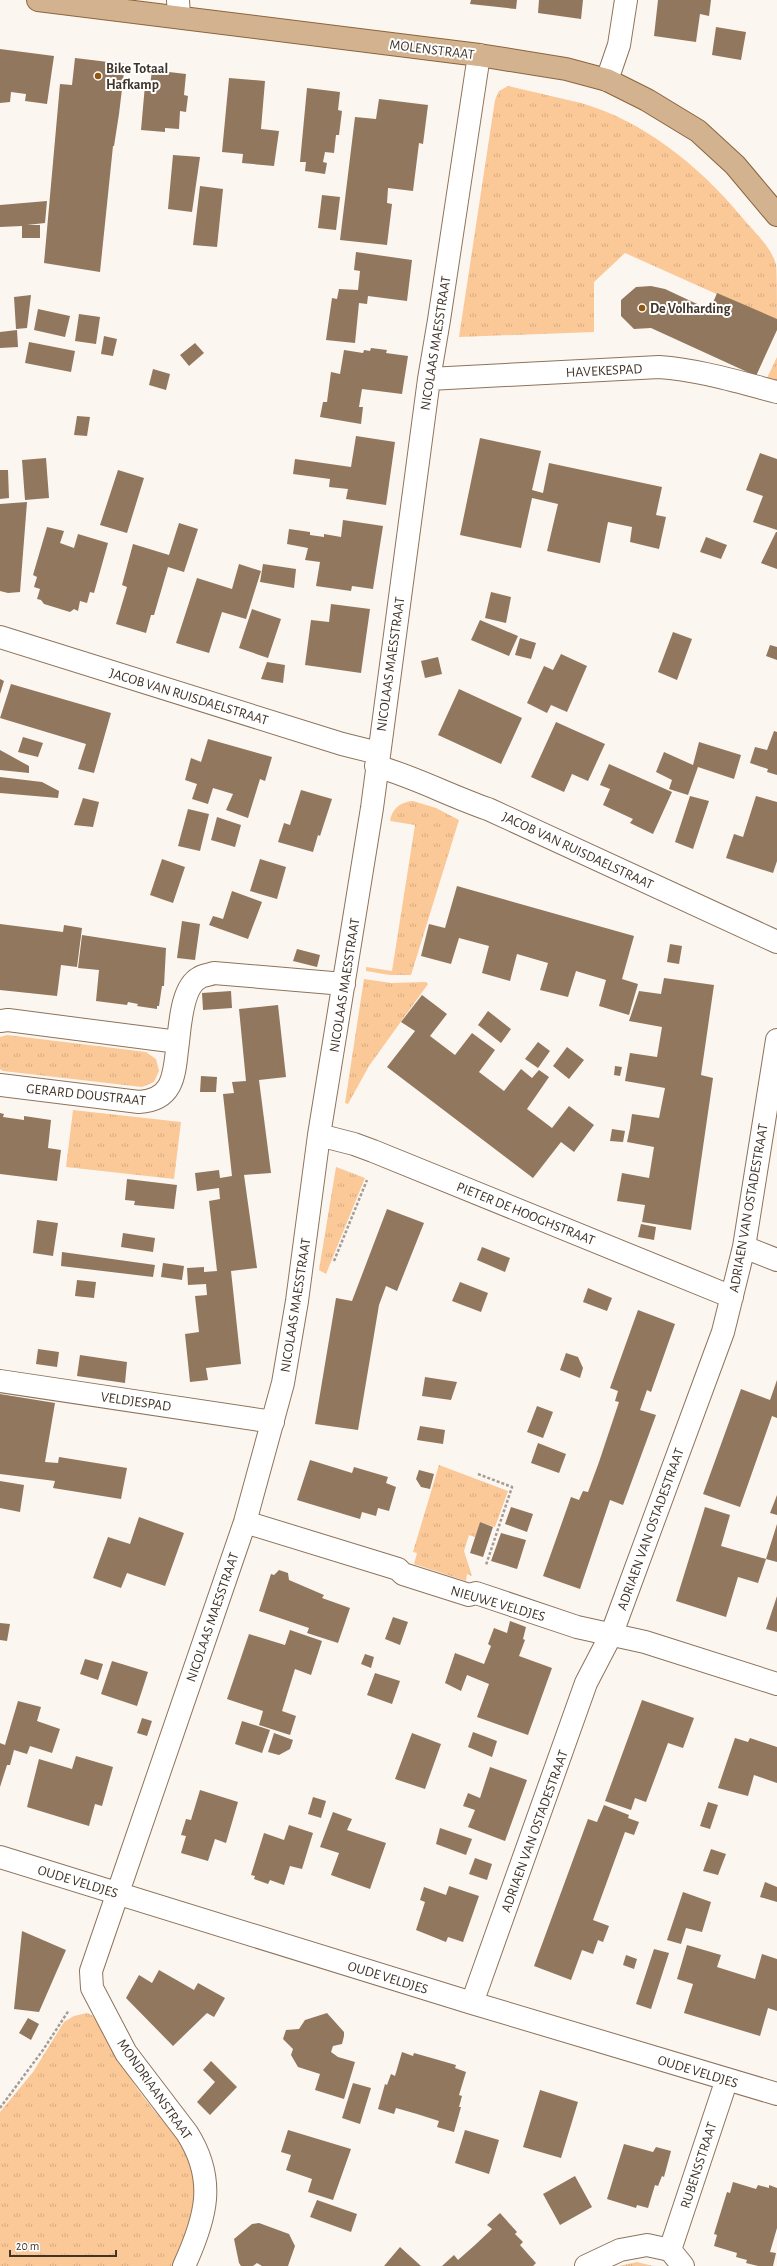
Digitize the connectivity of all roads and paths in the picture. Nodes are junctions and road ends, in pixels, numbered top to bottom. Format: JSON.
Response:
{"nodes":[{"id":1,"x":38,"y":0,"type":"edge"},
{"id":2,"x":626,"y":0,"type":"edge"},
{"id":3,"x":179,"y":9,"type":"edge"},
{"id":4,"x":479,"y":55,"type":"junction"},
{"id":5,"x":607,"y":80,"type":"junction"},
{"id":6,"x":777,"y":215,"type":"edge"},
{"id":7,"x":429,"y":379,"type":"junction"},
{"id":8,"x":777,"y":392,"type":"edge"},
{"id":9,"x":0,"y":637,"type":"edge"},
{"id":10,"x":377,"y":760,"type":"junction"},
{"id":11,"x":777,"y":942,"type":"edge"},
{"id":12,"x":344,"y":984,"type":"junction"},
{"id":13,"x":0,"y":1021,"type":"edge"},
{"id":14,"x":777,"y":1040,"type":"edge"},
{"id":15,"x":178,"y":1042,"type":"junction"},
{"id":16,"x":0,"y":1085,"type":"edge"},
{"id":17,"x":319,"y":1135,"type":"junction"},
{"id":18,"x":377,"y":1153,"type":"junction"},
{"id":19,"x":744,"y":1247,"type":"junction"},
{"id":20,"x":777,"y":1260,"type":"edge"},
{"id":21,"x":302,"y":1267,"type":"junction"},
{"id":22,"x":732,"y":1297,"type":"junction"},
{"id":23,"x":0,"y":1381,"type":"edge"},
{"id":24,"x":272,"y":1422,"type":"junction"},
{"id":25,"x":478,"y":1474,"type":"dead end"},
{"id":26,"x":245,"y":1522,"type":"junction"},
{"id":27,"x":476,"y":1593,"type":"junction"},
{"id":28,"x":612,"y":1633,"type":"junction"},
{"id":29,"x":777,"y":1684,"type":"edge"},
{"id":30,"x":0,"y":1857,"type":"edge"},
{"id":31,"x":118,"y":1894,"type":"junction"},
{"id":32,"x":92,"y":1988,"type":"junction"},
{"id":33,"x":472,"y":2003,"type":"junction"},
{"id":34,"x":726,"y":2079,"type":"junction"},
{"id":35,"x":777,"y":2094,"type":"edge"},
{"id":36,"x":0,"y":2108,"type":"edge"},
{"id":37,"x":676,"y":2258,"type":"edge"},
{"id":38,"x":184,"y":2266,"type":"edge"},
{"id":39,"x":586,"y":2266,"type":"edge"}],
"edges":[{"from":1,"to":3,"type":"main road","name":"MOLENSTRAAT"},
{"from":2,"to":5,"type":"street"},
{"from":3,"to":4,"type":"main road","name":"MOLENSTRAAT"},
{"from":4,"to":5,"type":"main road","name":"MOLENSTRAAT"},
{"from":4,"to":7,"type":"street","name":"NICOLAAS MAESSTRAAT"},
{"from":5,"to":6,"type":"main road","name":"MOLENSTRAAT"},
{"from":7,"to":8,"type":"street","name":"HAVEKESPAD"},
{"from":7,"to":10,"type":"street","name":"NICOLAAS MAESSTRAAT"},
{"from":9,"to":10,"type":"street","name":"JACOB VAN RUISDAELSTRAAT"},
{"from":10,"to":11,"type":"street","name":"JACOB VAN RUISDAELSTRAAT"},
{"from":10,"to":12,"type":"street","name":"NICOLAAS MAESSTRAAT"},
{"from":12,"to":15,"type":"street","name":"GERARD DOUSTRAAT"},
{"from":12,"to":17,"type":"street","name":"NICOLAAS MAESSTRAAT"},
{"from":13,"to":15,"type":"street"},
{"from":14,"to":19,"type":"street","name":"ADRIAEN VAN OSTADESTRAAT"},
{"from":15,"to":16,"type":"street","name":"GERARD DOUSTRAAT"},
{"from":17,"to":18,"type":"street","name":"PIETER DE HOOGHSTRAAT"},
{"from":17,"to":21,"type":"street","name":"NICOLAAS MAESSTRAAT"},
{"from":18,"to":21,"type":"path"},
{"from":18,"to":22,"type":"street","name":"PIETER DE HOOGHSTRAAT"},
{"from":19,"to":20,"type":"street"},
{"from":19,"to":22,"type":"street","name":"ADRIAEN VAN OSTADESTRAAT"},
{"from":21,"to":24,"type":"street","name":"NICOLAAS MAESSTRAAT"},
{"from":22,"to":28,"type":"street","name":"ADRIAEN VAN OSTADESTRAAT"},
{"from":23,"to":24,"type":"street","name":"VELDJESPAD"},
{"from":24,"to":26,"type":"street","name":"NICOLAAS MAESSTRAAT"},
{"from":25,"to":27,"type":"path"},
{"from":26,"to":27,"type":"street","name":"NIEUWE VELDJES"},
{"from":26,"to":31,"type":"street","name":"NICOLAAS MAESSTRAAT"},
{"from":27,"to":28,"type":"street","name":"NIEUWE VELDJES"},
{"from":28,"to":29,"type":"street","name":"NIEUWE VELDJES"},
{"from":28,"to":33,"type":"street","name":"ADRIAEN VAN OSTADESTRAAT"},
{"from":30,"to":31,"type":"street","name":"OUDE VELDJES"},
{"from":31,"to":32,"type":"street","name":"MONDRIAANSTRAAT"},
{"from":31,"to":33,"type":"street","name":"OUDE VELDJES"},
{"from":32,"to":36,"type":"path"},
{"from":32,"to":38,"type":"street","name":"MONDRIAANSTRAAT"},
{"from":33,"to":34,"type":"street","name":"OUDE VELDJES"},
{"from":34,"to":35,"type":"street","name":"OUDE VELDJES"},
{"from":34,"to":37,"type":"street","name":"RUBENSSTRAAT"},
{"from":37,"to":39,"type":"street","name":"RUBENSSTRAAT"}]}
